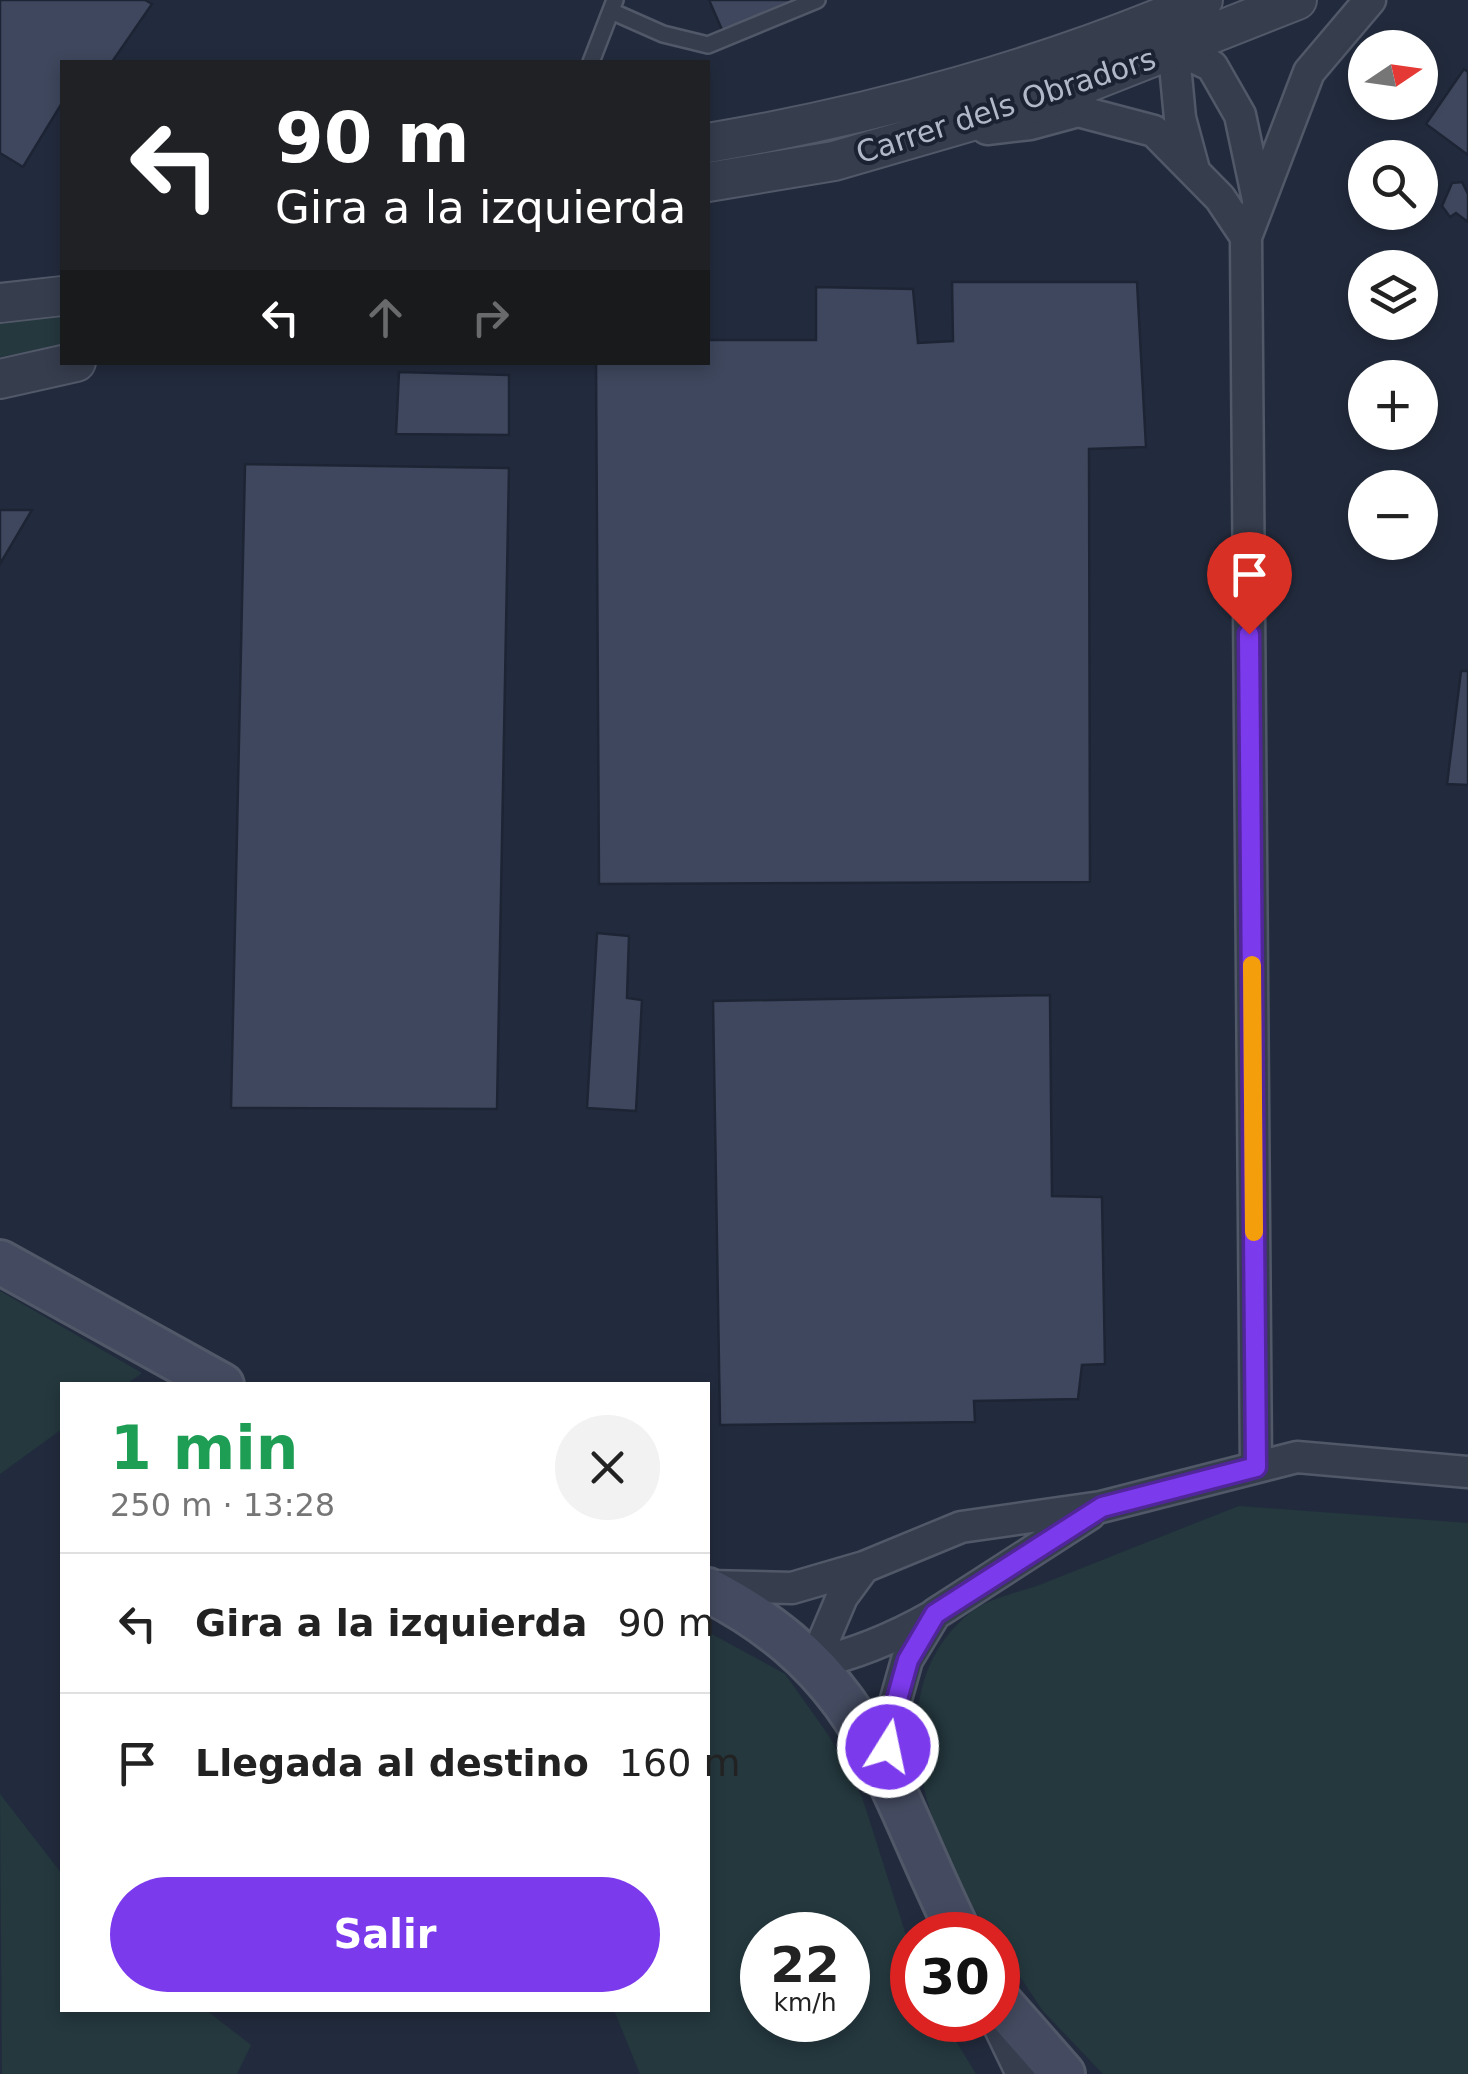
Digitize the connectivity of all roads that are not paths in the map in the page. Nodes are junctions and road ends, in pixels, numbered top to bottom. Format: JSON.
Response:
{"nodes":[{"id":1,"x":817,"y":0,"type":"edge"},
{"id":2,"x":1204,"y":0,"type":"edge"},
{"id":3,"x":1250,"y":0,"type":"edge"},
{"id":4,"x":1296,"y":0,"type":"edge"},
{"id":5,"x":1370,"y":0,"type":"edge"},
{"id":6,"x":613,"y":5,"type":"edge"},
{"id":7,"x":1186,"y":49,"type":"junction"},
{"id":8,"x":592,"y":60,"type":"edge"},
{"id":9,"x":831,"y":118,"type":"junction"},
{"id":10,"x":925,"y":136,"type":"junction"},
{"id":11,"x":710,"y":143,"type":"edge"},
{"id":12,"x":1195,"y":172,"type":"junction"},
{"id":13,"x":710,"y":182,"type":"edge"},
{"id":14,"x":1258,"y":200,"type":"junction"},
{"id":15,"x":1246,"y":237,"type":"junction"},
{"id":16,"x":60,"y":296,"type":"edge"},
{"id":17,"x":0,"y":303,"type":"edge"},
{"id":18,"x":63,"y":365,"type":"edge"},
{"id":19,"x":0,"y":379,"type":"edge"},
{"id":20,"x":0,"y":1262,"type":"edge"},
{"id":21,"x":217,"y":1382,"type":"edge"},
{"id":22,"x":1256,"y":1467,"type":"junction"},
{"id":23,"x":1468,"y":1472,"type":"edge"},
{"id":24,"x":1102,"y":1507,"type":"junction"},
{"id":25,"x":864,"y":1567,"type":"junction"},
{"id":26,"x":710,"y":1588,"type":"edge"},
{"id":27,"x":710,"y":1589,"type":"edge"},
{"id":28,"x":935,"y":1614,"type":"junction"},
{"id":29,"x":814,"y":1663,"type":"junction"},
{"id":30,"x":888,"y":1770,"type":"junction"},
{"id":31,"x":950,"y":1912,"type":"edge"},
{"id":32,"x":1020,"y":2025,"type":"edge"},
{"id":33,"x":1007,"y":2042,"type":"edge"},
{"id":34,"x":1022,"y":2074,"type":"edge"},
{"id":35,"x":1062,"y":2074,"type":"edge"}],
"edges":[{"from":1,"to":6,"type":"lane"},
{"from":2,"to":9,"type":"street"},
{"from":3,"to":7,"type":"street"},
{"from":4,"to":7,"type":"street","name":"Carrer dels Obradors"},
{"from":5,"to":14,"type":"street"},
{"from":6,"to":8,"type":"lane"},
{"from":7,"to":9,"type":"street"},
{"from":7,"to":10,"type":"street","name":"Carrer dels Obradors"},
{"from":7,"to":12,"type":"street"},
{"from":7,"to":14,"type":"street"},
{"from":9,"to":11,"type":"street"},
{"from":10,"to":12,"type":"street"},
{"from":10,"to":13,"type":"street","name":"Carrer dels Obradors"},
{"from":12,"to":15,"type":"street"},
{"from":14,"to":15,"type":"street"},
{"from":15,"to":22,"type":"street"},
{"from":16,"to":17,"type":"street"},
{"from":18,"to":19,"type":"street"},
{"from":20,"to":21,"type":"main road"},
{"from":22,"to":23,"type":"street"},
{"from":22,"to":24,"type":"street"},
{"from":24,"to":25,"type":"street"},
{"from":24,"to":28,"type":"street"},
{"from":25,"to":26,"type":"street"},
{"from":25,"to":29,"type":"street"},
{"from":27,"to":29,"type":"main road"},
{"from":28,"to":29,"type":"street"},
{"from":28,"to":30,"type":"street"},
{"from":29,"to":30,"type":"main road"},
{"from":30,"to":31,"type":"main road"},
{"from":32,"to":35,"type":"main road"},
{"from":33,"to":34,"type":"street"}]}
